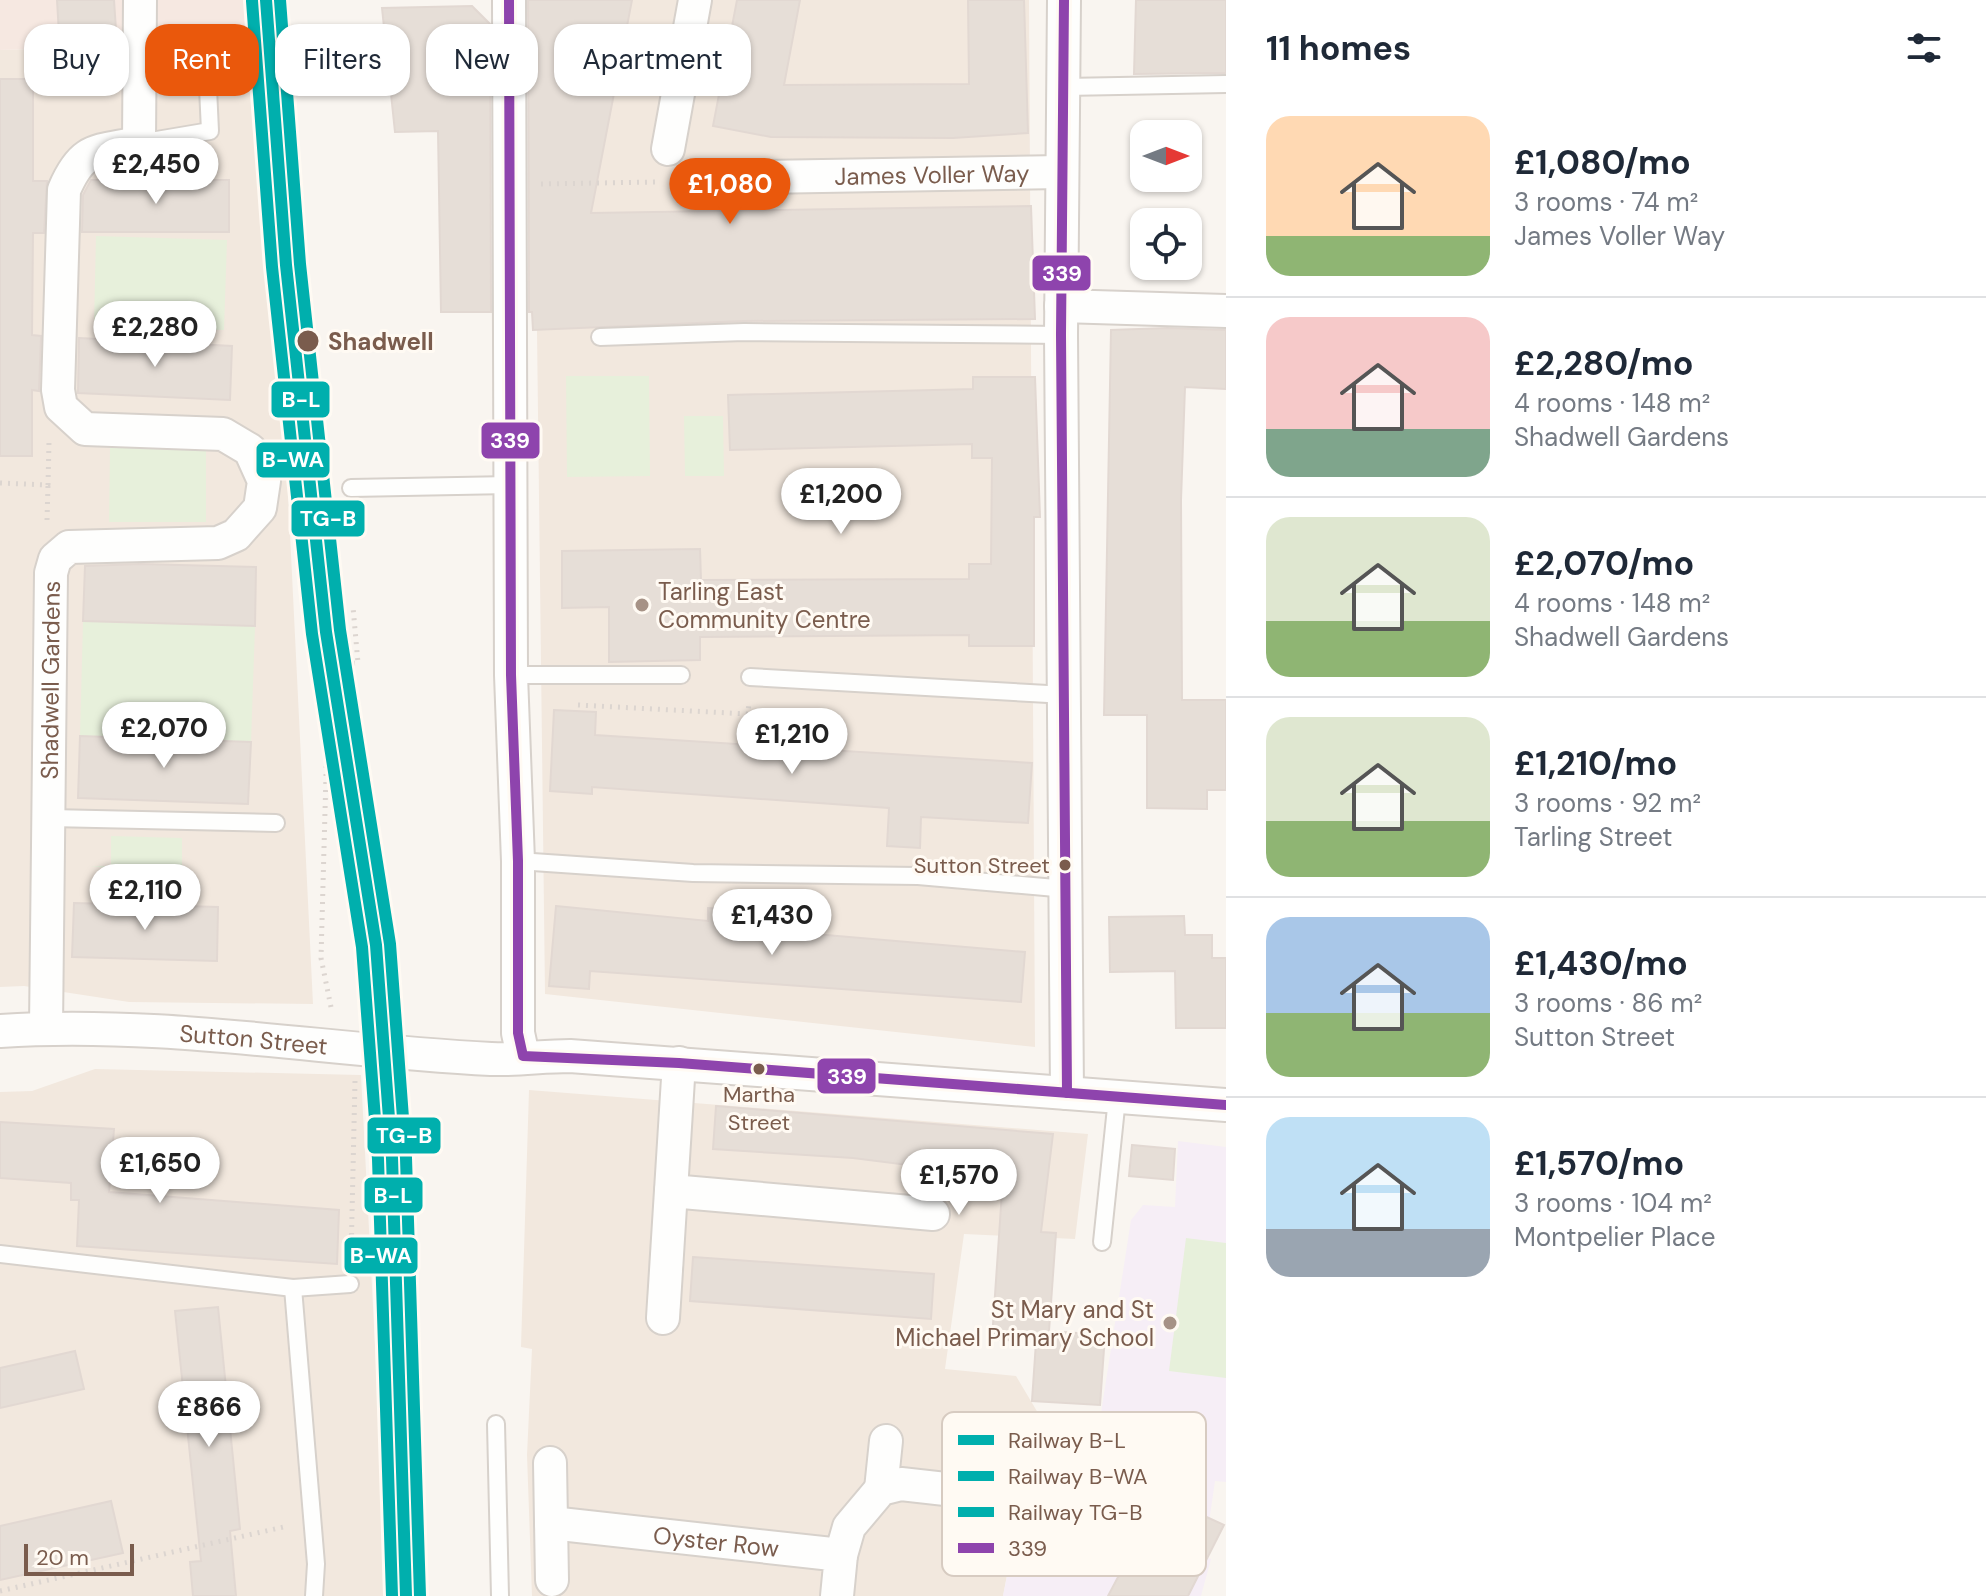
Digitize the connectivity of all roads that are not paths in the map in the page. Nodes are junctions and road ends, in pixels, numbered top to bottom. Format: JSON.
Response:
{"nodes":[{"id":1,"x":140,"y":0,"type":"edge"},
{"id":2,"x":509,"y":0,"type":"edge"},
{"id":3,"x":695,"y":0,"type":"edge"},
{"id":4,"x":1064,"y":0,"type":"edge"},
{"id":5,"x":1226,"y":84,"type":"edge"},
{"id":6,"x":1065,"y":87,"type":"junction"},
{"id":7,"x":208,"y":96,"type":"edge"},
{"id":8,"x":139,"y":143,"type":"junction"},
{"id":9,"x":668,"y":149,"type":"dead end"},
{"id":10,"x":1061,"y":172,"type":"junction"},
{"id":11,"x":708,"y":178,"type":"road end"},
{"id":12,"x":1226,"y":305,"type":"edge"},
{"id":13,"x":1226,"y":311,"type":"edge"},
{"id":14,"x":1061,"y":320,"type":"junction"},
{"id":15,"x":600,"y":337,"type":"dead end"},
{"id":16,"x":511,"y":485,"type":"junction"},
{"id":17,"x":351,"y":488,"type":"dead end"},
{"id":18,"x":511,"y":675,"type":"junction"},
{"id":19,"x":681,"y":675,"type":"dead end"},
{"id":20,"x":750,"y":677,"type":"road end"},
{"id":21,"x":1066,"y":695,"type":"junction"},
{"id":22,"x":50,"y":818,"type":"junction"},
{"id":23,"x":276,"y":823,"type":"dead end"},
{"id":24,"x":518,"y":861,"type":"junction"},
{"id":25,"x":1067,"y":889,"type":"junction"},
{"id":26,"x":46,"y":1028,"type":"junction"},
{"id":27,"x":0,"y":1031,"type":"edge"},
{"id":28,"x":523,"y":1056,"type":"junction"},
{"id":29,"x":679,"y":1063,"type":"junction"},
{"id":30,"x":1067,"y":1093,"type":"junction"},
{"id":31,"x":1117,"y":1098,"type":"junction"},
{"id":32,"x":1226,"y":1105,"type":"edge"},
{"id":33,"x":671,"y":1191,"type":"junction"},
{"id":34,"x":933,"y":1214,"type":"dead end"},
{"id":35,"x":1102,"y":1242,"type":"dead end"},
{"id":36,"x":0,"y":1254,"type":"edge"},
{"id":37,"x":350,"y":1284,"type":"road end"},
{"id":38,"x":293,"y":1288,"type":"junction"},
{"id":39,"x":663,"y":1318,"type":"dead end"},
{"id":40,"x":496,"y":1424,"type":"dead end"},
{"id":41,"x":886,"y":1441,"type":"dead end"},
{"id":42,"x":550,"y":1463,"type":"dead end"},
{"id":43,"x":881,"y":1489,"type":"junction"},
{"id":44,"x":942,"y":1489,"type":"edge"},
{"id":45,"x":551,"y":1523,"type":"junction"},
{"id":46,"x":841,"y":1555,"type":"junction"},
{"id":47,"x":552,"y":1580,"type":"dead end"},
{"id":48,"x":314,"y":1596,"type":"edge"},
{"id":49,"x":500,"y":1596,"type":"edge"},
{"id":50,"x":837,"y":1596,"type":"edge"}],
"edges":[{"from":1,"to":8,"type":"street"},
{"from":2,"to":16,"type":"street"},
{"from":3,"to":9,"type":"street"},
{"from":4,"to":6,"type":"street"},
{"from":5,"to":6,"type":"lane"},
{"from":6,"to":10,"type":"street"},
{"from":7,"to":8,"type":"lane"},
{"from":8,"to":22,"type":"street","name":"Shadwell Gardens"},
{"from":10,"to":11,"type":"street","name":"James Voller Way"},
{"from":10,"to":14,"type":"street"},
{"from":12,"to":13,"type":"lane"},
{"from":13,"to":14,"type":"street"},
{"from":14,"to":15,"type":"lane"},
{"from":14,"to":21,"type":"street"},
{"from":16,"to":17,"type":"lane"},
{"from":16,"to":18,"type":"street"},
{"from":18,"to":19,"type":"lane"},
{"from":18,"to":24,"type":"street"},
{"from":20,"to":21,"type":"lane"},
{"from":21,"to":25,"type":"street"},
{"from":22,"to":23,"type":"lane"},
{"from":22,"to":26,"type":"street","name":"Shadwell Gardens"},
{"from":24,"to":25,"type":"lane"},
{"from":24,"to":28,"type":"street"},
{"from":25,"to":30,"type":"street"},
{"from":26,"to":27,"type":"street","name":"Sutton Street"},
{"from":26,"to":28,"type":"street","name":"Sutton Street"},
{"from":28,"to":29,"type":"street","name":"Sutton Street"},
{"from":29,"to":30,"type":"street","name":"Sutton Street"},
{"from":29,"to":33,"type":"street"},
{"from":30,"to":31,"type":"street","name":"Sutton Street"},
{"from":31,"to":32,"type":"street","name":"Sutton Street"},
{"from":31,"to":35,"type":"lane"},
{"from":33,"to":34,"type":"street"},
{"from":33,"to":39,"type":"street"},
{"from":36,"to":38,"type":"lane"},
{"from":37,"to":38,"type":"lane"},
{"from":38,"to":48,"type":"lane"},
{"from":40,"to":49,"type":"lane"},
{"from":41,"to":43,"type":"street"},
{"from":42,"to":45,"type":"street"},
{"from":43,"to":44,"type":"street"},
{"from":43,"to":46,"type":"street"},
{"from":45,"to":46,"type":"street","name":"Oyster Row"},
{"from":45,"to":47,"type":"street"},
{"from":46,"to":50,"type":"street"}]}
